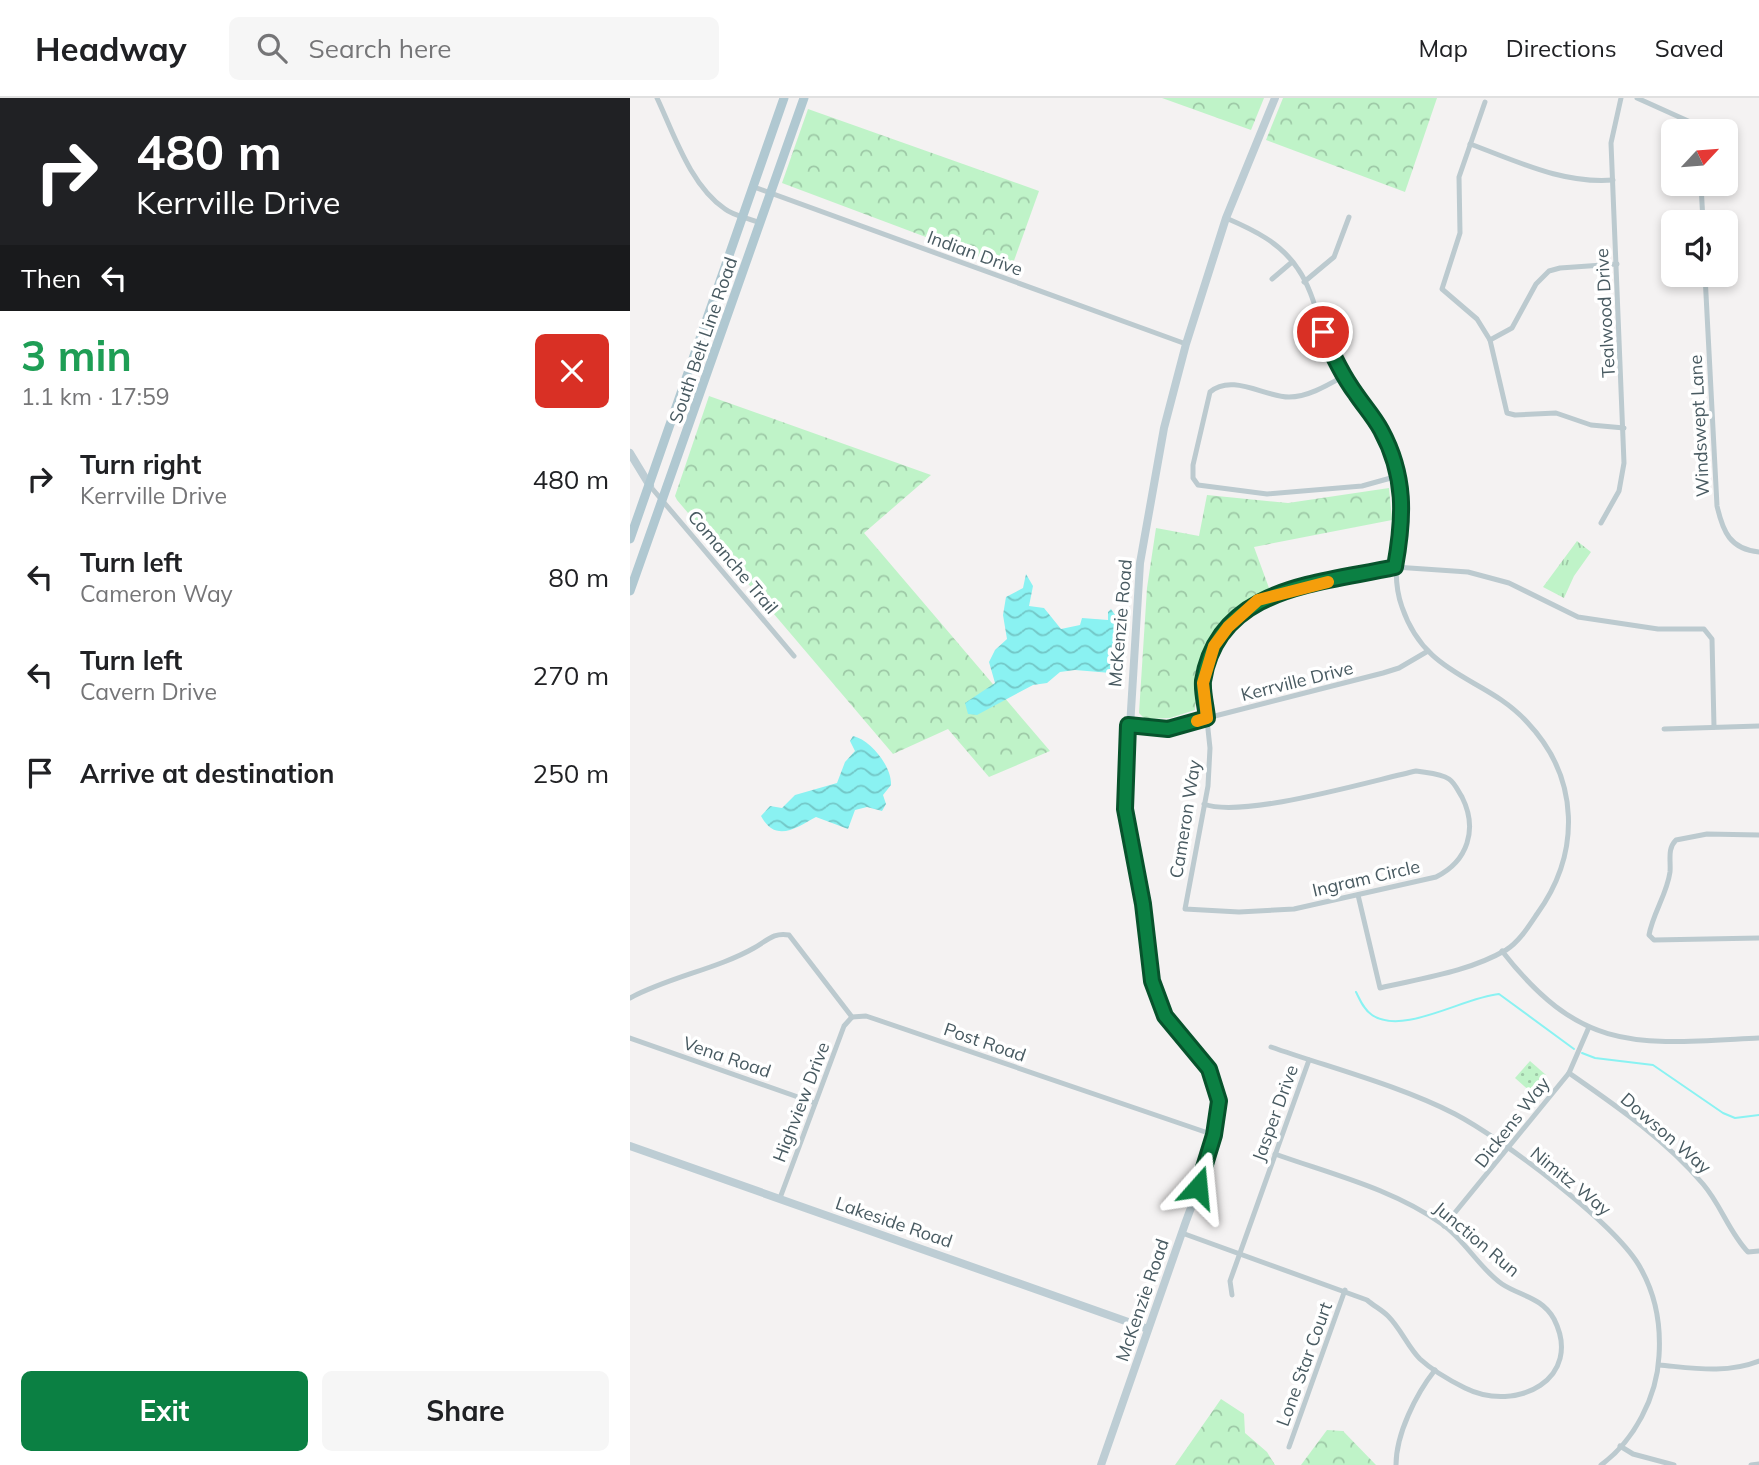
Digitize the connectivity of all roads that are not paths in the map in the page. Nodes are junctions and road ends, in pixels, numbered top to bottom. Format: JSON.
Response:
{"nodes":[{"id":1,"x":657,"y":98,"type":"edge"},
{"id":2,"x":784,"y":98,"type":"edge"},
{"id":3,"x":804,"y":98,"type":"edge"},
{"id":4,"x":1275,"y":98,"type":"edge"},
{"id":5,"x":1621,"y":98,"type":"edge"},
{"id":6,"x":1637,"y":98,"type":"edge"},
{"id":7,"x":1485,"y":102,"type":"dead end"},
{"id":8,"x":1689,"y":119,"type":"edge"},
{"id":9,"x":1470,"y":144,"type":"junction"},
{"id":10,"x":1613,"y":180,"type":"junction"},
{"id":11,"x":754,"y":187,"type":"junction"},
{"id":12,"x":771,"y":193,"type":"junction"},
{"id":13,"x":744,"y":216,"type":"junction"},
{"id":14,"x":1349,"y":217,"type":"dead end"},
{"id":15,"x":1226,"y":218,"type":"junction"},
{"id":16,"x":760,"y":223,"type":"junction"},
{"id":17,"x":1292,"y":262,"type":"junction"},
{"id":18,"x":1617,"y":264,"type":"junction"},
{"id":19,"x":1272,"y":279,"type":"dead end"},
{"id":20,"x":1304,"y":282,"type":"junction"},
{"id":21,"x":1706,"y":287,"type":"edge"},
{"id":22,"x":1490,"y":340,"type":"junction"},
{"id":23,"x":1186,"y":344,"type":"junction"},
{"id":24,"x":1344,"y":376,"type":"junction"},
{"id":25,"x":1624,"y":428,"type":"junction"},
{"id":26,"x":630,"y":453,"type":"edge"},
{"id":27,"x":1398,"y":476,"type":"junction"},
{"id":28,"x":650,"y":486,"type":"junction"},
{"id":29,"x":663,"y":502,"type":"junction"},
{"id":30,"x":1601,"y":523,"type":"dead end"},
{"id":31,"x":630,"y":539,"type":"edge"},
{"id":32,"x":1759,"y":552,"type":"edge"},
{"id":33,"x":1395,"y":567,"type":"junction"},
{"id":34,"x":630,"y":591,"type":"edge"},
{"id":35,"x":1427,"y":651,"type":"junction"},
{"id":36,"x":794,"y":656,"type":"dead end"},
{"id":37,"x":1207,"y":718,"type":"junction"},
{"id":38,"x":1128,"y":725,"type":"junction"},
{"id":39,"x":1759,"y":726,"type":"edge"},
{"id":40,"x":1714,"y":727,"type":"junction"},
{"id":41,"x":1664,"y":729,"type":"dead end"},
{"id":42,"x":1204,"y":804,"type":"junction"},
{"id":43,"x":1759,"y":835,"type":"edge"},
{"id":44,"x":1358,"y":895,"type":"junction"},
{"id":45,"x":1185,"y":909,"type":"joint"},
{"id":46,"x":1759,"y":938,"type":"edge"},
{"id":47,"x":1502,"y":951,"type":"junction"},
{"id":48,"x":630,"y":998,"type":"edge"},
{"id":49,"x":852,"y":1017,"type":"junction"},
{"id":50,"x":1589,"y":1027,"type":"junction"},
{"id":51,"x":630,"y":1038,"type":"edge"},
{"id":52,"x":1759,"y":1038,"type":"edge"},
{"id":53,"x":1271,"y":1047,"type":"dead end"},
{"id":54,"x":1309,"y":1060,"type":"junction"},
{"id":55,"x":1569,"y":1073,"type":"junction"},
{"id":56,"x":815,"y":1103,"type":"junction"},
{"id":57,"x":1214,"y":1135,"type":"junction"},
{"id":58,"x":630,"y":1146,"type":"edge"},
{"id":59,"x":1509,"y":1149,"type":"junction"},
{"id":60,"x":1275,"y":1154,"type":"junction"},
{"id":61,"x":780,"y":1198,"type":"junction"},
{"id":62,"x":1444,"y":1226,"type":"junction"},
{"id":63,"x":1182,"y":1233,"type":"junction"},
{"id":64,"x":1759,"y":1251,"type":"edge"},
{"id":65,"x":1240,"y":1253,"type":"junction"},
{"id":66,"x":1345,"y":1290,"type":"junction"},
{"id":67,"x":1232,"y":1295,"type":"dead end"},
{"id":68,"x":1148,"y":1329,"type":"junction"},
{"id":69,"x":1759,"y":1361,"type":"edge"},
{"id":70,"x":1659,"y":1365,"type":"junction"},
{"id":71,"x":1435,"y":1370,"type":"junction"},
{"id":72,"x":1620,"y":1446,"type":"junction"},
{"id":73,"x":1289,"y":1447,"type":"dead end"},
{"id":74,"x":1759,"y":1464,"type":"edge"},
{"id":75,"x":1101,"y":1465,"type":"edge"},
{"id":76,"x":1396,"y":1465,"type":"edge"},
{"id":77,"x":1601,"y":1465,"type":"edge"},
{"id":78,"x":1674,"y":1465,"type":"edge"},
{"id":79,"x":1751,"y":1465,"type":"edge"}],
"edges":[{"from":1,"to":13,"type":"street"},
{"from":2,"to":11,"type":"main road","name":"South Belt Line Road"},
{"from":3,"to":12,"type":"main road","name":"South Belt Line Road"},
{"from":4,"to":15,"type":"street","name":"McKenzie Road"},
{"from":5,"to":10,"type":"street","name":"Tealwood Drive"},
{"from":6,"to":8,"type":"street"},
{"from":7,"to":9,"type":"street"},
{"from":9,"to":10,"type":"street"},
{"from":9,"to":22,"type":"street"},
{"from":10,"to":18,"type":"street","name":"Tealwood Drive"},
{"from":11,"to":12,"type":"street","name":"Indian Drive"},
{"from":11,"to":13,"type":"main road","name":"South Belt Line Road"},
{"from":12,"to":16,"type":"main road","name":"South Belt Line Road"},
{"from":12,"to":23,"type":"street","name":"Indian Drive"},
{"from":13,"to":16,"type":"street"},
{"from":13,"to":28,"type":"main road","name":"South Belt Line Road"},
{"from":14,"to":20,"type":"street"},
{"from":15,"to":17,"type":"street"},
{"from":15,"to":23,"type":"street","name":"McKenzie Road"},
{"from":16,"to":29,"type":"main road","name":"South Belt Line Road"},
{"from":17,"to":19,"type":"street"},
{"from":17,"to":20,"type":"street"},
{"from":18,"to":22,"type":"street"},
{"from":18,"to":25,"type":"street","name":"Tealwood Drive"},
{"from":20,"to":24,"type":"street"},
{"from":21,"to":32,"type":"street","name":"Windswept Lane"},
{"from":22,"to":25,"type":"street"},
{"from":23,"to":38,"type":"street","name":"McKenzie Road"},
{"from":24,"to":27,"type":"street"},
{"from":24,"to":27,"type":"street"},
{"from":25,"to":30,"type":"street","name":"Tealwood Drive"},
{"from":26,"to":28,"type":"street"},
{"from":27,"to":33,"type":"street"},
{"from":28,"to":29,"type":"street","name":"Comanche Trail"},
{"from":28,"to":31,"type":"main road","name":"South Belt Line Road"},
{"from":29,"to":34,"type":"main road","name":"South Belt Line Road"},
{"from":29,"to":36,"type":"street","name":"Comanche Trail"},
{"from":33,"to":35,"type":"street"},
{"from":33,"to":37,"type":"street","name":"Cameron Way"},
{"from":33,"to":40,"type":"street","name":"Cameron Way"},
{"from":35,"to":37,"type":"street","name":"Kerrville Drive"},
{"from":35,"to":47,"type":"street"},
{"from":37,"to":38,"type":"street","name":"Kerrville Drive"},
{"from":37,"to":42,"type":"street","name":"Cameron Way"},
{"from":38,"to":57,"type":"street","name":"McKenzie Road"},
{"from":39,"to":40,"type":"street"},
{"from":40,"to":41,"type":"street"},
{"from":42,"to":44,"type":"street","name":"Ingram Circle"},
{"from":42,"to":45,"type":"street","name":"Cameron Way"},
{"from":43,"to":46,"type":"street"},
{"from":44,"to":45,"type":"street","name":"Ingram Circle"},
{"from":44,"to":47,"type":"street"},
{"from":47,"to":50,"type":"street"},
{"from":48,"to":49,"type":"street"},
{"from":49,"to":56,"type":"street","name":"Highview Drive"},
{"from":49,"to":57,"type":"street","name":"Post Road"},
{"from":50,"to":52,"type":"street"},
{"from":50,"to":55,"type":"street","name":"Dickens Way"},
{"from":51,"to":56,"type":"street","name":"Vena Road"},
{"from":53,"to":54,"type":"street","name":"Nimitz Way"},
{"from":54,"to":59,"type":"street","name":"Nimitz Way"},
{"from":54,"to":60,"type":"street","name":"Jasper Drive"},
{"from":55,"to":59,"type":"street","name":"Dickens Way"},
{"from":55,"to":64,"type":"street","name":"Dowson Way"},
{"from":56,"to":61,"type":"street","name":"Highview Drive"},
{"from":57,"to":63,"type":"street","name":"McKenzie Road"},
{"from":58,"to":61,"type":"street","name":"Lakeside Road"},
{"from":59,"to":62,"type":"street","name":"Dickens Way"},
{"from":59,"to":70,"type":"street","name":"Nimitz Way"},
{"from":60,"to":62,"type":"street","name":"Junction Run"},
{"from":60,"to":65,"type":"street","name":"Jasper Drive"},
{"from":61,"to":68,"type":"street","name":"Lakeside Road"},
{"from":62,"to":71,"type":"street","name":"Junction Run"},
{"from":63,"to":65,"type":"street","name":"Junction Run"},
{"from":63,"to":68,"type":"street","name":"McKenzie Road"},
{"from":65,"to":66,"type":"street","name":"Junction Run"},
{"from":65,"to":67,"type":"street","name":"Jasper Drive"},
{"from":66,"to":71,"type":"street","name":"Junction Run"},
{"from":66,"to":73,"type":"street","name":"Lone Star Court"},
{"from":68,"to":75,"type":"street","name":"McKenzie Road"},
{"from":69,"to":70,"type":"street"},
{"from":70,"to":72,"type":"street","name":"Nimitz Way"},
{"from":71,"to":76,"type":"street"},
{"from":72,"to":77,"type":"street","name":"Nimitz Way"},
{"from":72,"to":78,"type":"street"},
{"from":74,"to":79,"type":"street"}]}
